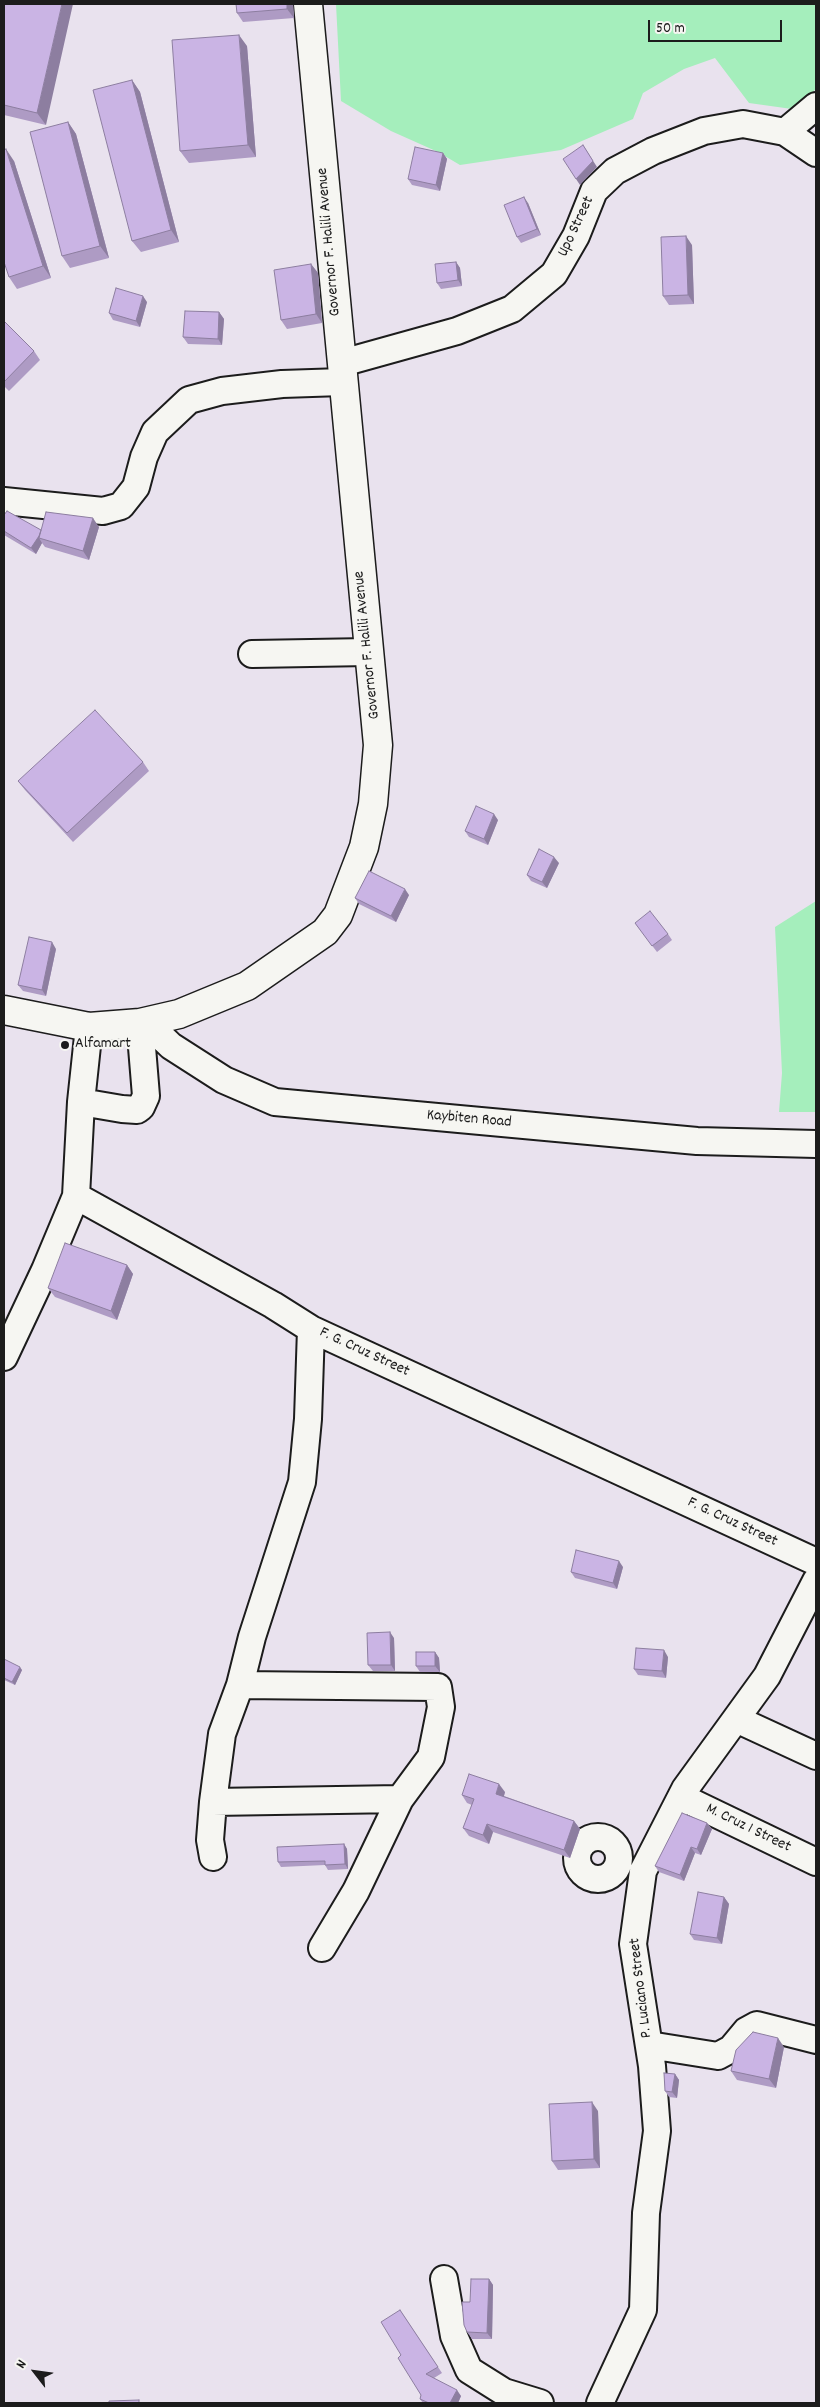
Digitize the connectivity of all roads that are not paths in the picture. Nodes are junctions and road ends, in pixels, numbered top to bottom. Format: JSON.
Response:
{"nodes":[{"id":1,"x":308,"y":4,"type":"edge"},
{"id":2,"x":816,"y":106,"type":"edge"},
{"id":3,"x":785,"y":132,"type":"junction"},
{"id":4,"x":816,"y":153,"type":"edge"},
{"id":5,"x":342,"y":373,"type":"junction"},
{"id":6,"x":4,"y":501,"type":"edge"},
{"id":7,"x":369,"y":652,"type":"junction"},
{"id":8,"x":252,"y":654,"type":"dead end"},
{"id":9,"x":4,"y":1010,"type":"edge"},
{"id":10,"x":143,"y":1022,"type":"junction"},
{"id":11,"x":89,"y":1027,"type":"junction"},
{"id":12,"x":81,"y":1102,"type":"junction"},
{"id":13,"x":812,"y":1140,"type":"edge"},
{"id":14,"x":76,"y":1196,"type":"junction"},
{"id":15,"x":312,"y":1329,"type":"junction"},
{"id":16,"x":4,"y":1357,"type":"edge"},
{"id":17,"x":816,"y":1562,"type":"edge"},
{"id":18,"x":816,"y":1581,"type":"edge"},
{"id":19,"x":240,"y":1685,"type":"junction"},
{"id":20,"x":736,"y":1719,"type":"junction"},
{"id":21,"x":816,"y":1756,"type":"edge"},
{"id":22,"x":681,"y":1796,"type":"junction"},
{"id":23,"x":400,"y":1799,"type":"junction"},
{"id":24,"x":213,"y":1802,"type":"junction"},
{"id":25,"x":213,"y":1857,"type":"dead end"},
{"id":26,"x":816,"y":1862,"type":"edge"},
{"id":27,"x":322,"y":1948,"type":"dead end"},
{"id":28,"x":816,"y":2040,"type":"edge"},
{"id":29,"x":649,"y":2045,"type":"junction"},
{"id":30,"x":444,"y":2279,"type":"dead end"},
{"id":31,"x":500,"y":2398,"type":"edge"},
{"id":32,"x":540,"y":2403,"type":"edge"},
{"id":33,"x":600,"y":2403,"type":"edge"}],
"edges":[{"from":1,"to":5,"type":"main road","name":"Governor F. Halili Avenue"},
{"from":2,"to":3,"type":"street"},
{"from":3,"to":4,"type":"street","name":"Upo Street"},
{"from":3,"to":5,"type":"street","name":"Upo Street"},
{"from":5,"to":6,"type":"street","name":"Upo Street"},
{"from":5,"to":7,"type":"main road","name":"Governor F. Halili Avenue"},
{"from":7,"to":8,"type":"street"},
{"from":7,"to":10,"type":"main road","name":"Governor F. Halili Avenue"},
{"from":9,"to":11,"type":"main road","name":"Governor F. Halili Avenue"},
{"from":10,"to":11,"type":"main road","name":"Governor F. Halili Avenue"},
{"from":10,"to":12,"type":"street"},
{"from":10,"to":13,"type":"street","name":"Kaybiten Road"},
{"from":11,"to":12,"type":"street"},
{"from":12,"to":14,"type":"street"},
{"from":14,"to":15,"type":"street","name":"F. G. Cruz Street"},
{"from":14,"to":16,"type":"street"},
{"from":15,"to":17,"type":"street","name":"F. G. Cruz Street"},
{"from":15,"to":19,"type":"street"},
{"from":18,"to":20,"type":"street","name":"P. Luciano Street"},
{"from":19,"to":23,"type":"street"},
{"from":19,"to":24,"type":"street"},
{"from":20,"to":21,"type":"street"},
{"from":20,"to":22,"type":"street","name":"P. Luciano Street"},
{"from":22,"to":26,"type":"street","name":"M. Cruz 1 Street"},
{"from":22,"to":29,"type":"street","name":"P. Luciano Street"},
{"from":23,"to":24,"type":"street"},
{"from":23,"to":27,"type":"street"},
{"from":24,"to":25,"type":"street"},
{"from":28,"to":29,"type":"street"},
{"from":29,"to":33,"type":"street","name":"P. Luciano Street"},
{"from":30,"to":31,"type":"street"},
{"from":31,"to":32,"type":"street"}]}
